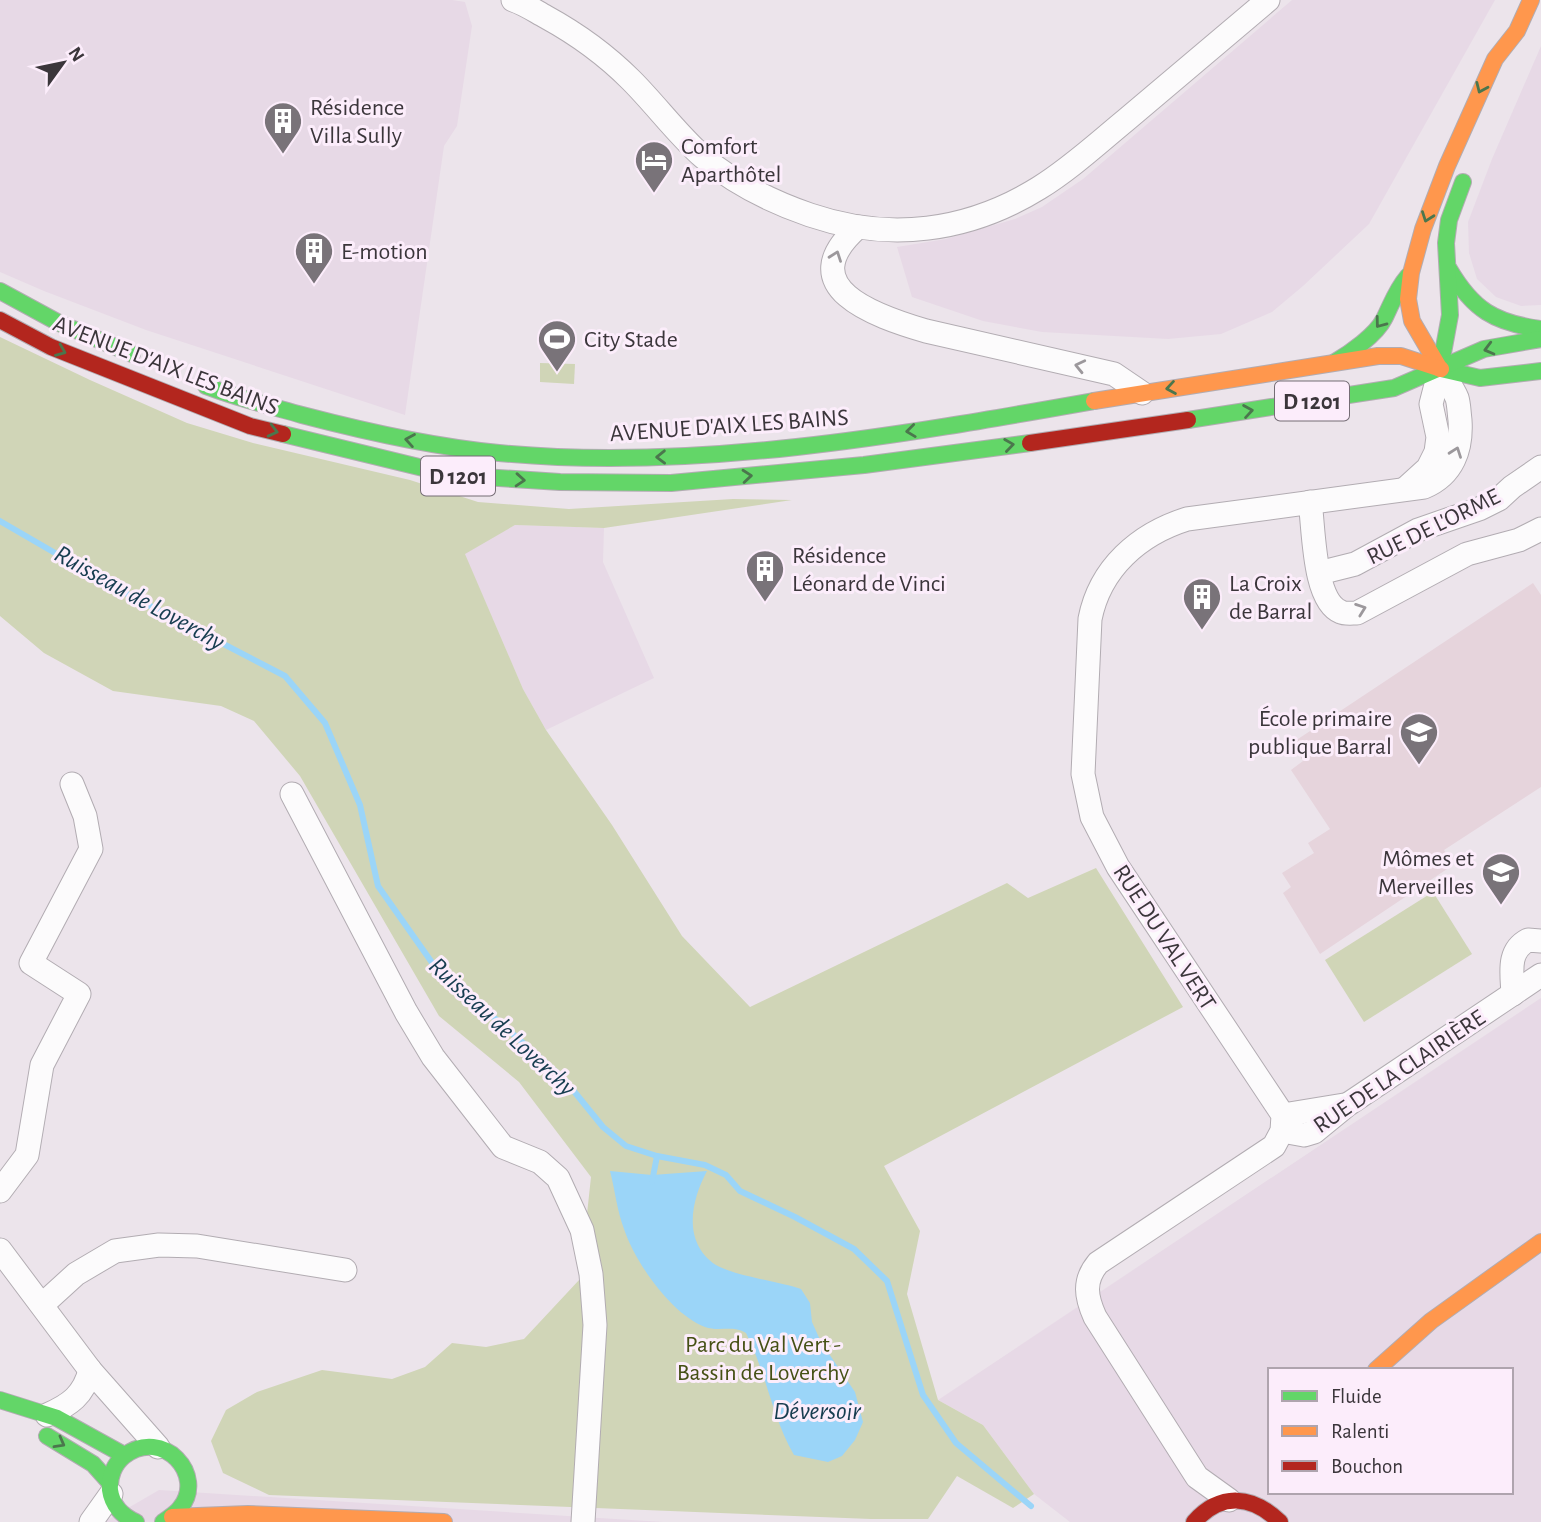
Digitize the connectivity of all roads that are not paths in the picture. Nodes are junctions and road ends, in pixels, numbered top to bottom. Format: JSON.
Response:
{"nodes":[{"id":1,"x":516,"y":0,"type":"edge"},
{"id":2,"x":1268,"y":0,"type":"edge"},
{"id":3,"x":1531,"y":0,"type":"edge"},
{"id":4,"x":1517,"y":31,"type":"junction"},
{"id":5,"x":1512,"y":66,"type":"dead end"},
{"id":6,"x":1468,"y":170,"type":"dead end"},
{"id":7,"x":858,"y":228,"type":"junction"},
{"id":8,"x":1447,"y":266,"type":"junction"},
{"id":9,"x":1411,"y":272,"type":"junction"},
{"id":10,"x":0,"y":291,"type":"edge"},
{"id":11,"x":0,"y":320,"type":"edge"},
{"id":12,"x":1541,"y":329,"type":"edge"},
{"id":13,"x":1541,"y":339,"type":"edge"},
{"id":14,"x":149,"y":361,"type":"dead end"},
{"id":15,"x":1335,"y":362,"type":"junction"},
{"id":16,"x":1440,"y":369,"type":"junction"},
{"id":17,"x":1541,"y":371,"type":"edge"},
{"id":18,"x":187,"y":378,"type":"dead end"},
{"id":19,"x":1142,"y":393,"type":"junction"},
{"id":20,"x":1541,"y":467,"type":"edge"},
{"id":21,"x":1310,"y":502,"type":"junction"},
{"id":22,"x":1541,"y":529,"type":"edge"},
{"id":23,"x":1319,"y":573,"type":"junction"},
{"id":24,"x":72,"y":784,"type":"dead end"},
{"id":25,"x":292,"y":794,"type":"dead end"},
{"id":26,"x":1541,"y":941,"type":"edge"},
{"id":27,"x":1541,"y":975,"type":"edge"},
{"id":28,"x":1513,"y":994,"type":"junction"},
{"id":29,"x":1282,"y":1123,"type":"junction"},
{"id":30,"x":0,"y":1191,"type":"edge"},
{"id":31,"x":1541,"y":1242,"type":"edge"},
{"id":32,"x":0,"y":1250,"type":"edge"},
{"id":33,"x":345,"y":1270,"type":"dead end"},
{"id":34,"x":42,"y":1305,"type":"junction"},
{"id":35,"x":1378,"y":1368,"type":"edge"},
{"id":36,"x":90,"y":1370,"type":"junction"},
{"id":37,"x":0,"y":1400,"type":"edge"},
{"id":38,"x":40,"y":1422,"type":"junction"},
{"id":39,"x":158,"y":1447,"type":"junction"},
{"id":40,"x":126,"y":1453,"type":"junction"},
{"id":41,"x":1197,"y":1477,"type":"junction"},
{"id":42,"x":188,"y":1478,"type":"junction"},
{"id":43,"x":110,"y":1488,"type":"junction"},
{"id":44,"x":1257,"y":1490,"type":"dead end"},
{"id":45,"x":1237,"y":1500,"type":"junction"},
{"id":46,"x":1277,"y":1501,"type":"dead end"},
{"id":47,"x":248,"y":1514,"type":"junction"},
{"id":48,"x":1198,"y":1518,"type":"edge"},
{"id":49,"x":168,"y":1520,"type":"edge"},
{"id":50,"x":91,"y":1522,"type":"edge"},
{"id":51,"x":136,"y":1522,"type":"edge"},
{"id":52,"x":444,"y":1522,"type":"edge"},
{"id":53,"x":583,"y":1522,"type":"edge"},
{"id":54,"x":1280,"y":1522,"type":"edge"}],
"edges":[{"from":1,"to":7,"type":"street"},
{"from":2,"to":7,"type":"street"},
{"from":3,"to":4,"type":"main road"},
{"from":4,"to":5,"type":"main road"},
{"from":4,"to":9,"type":"main road","one_way":true},
{"from":6,"to":8,"type":"main road"},
{"from":19,"to":7,"type":"street","one_way":true},
{"from":8,"to":12,"type":"main road"},
{"from":8,"to":16,"type":"main road"},
{"from":9,"to":15,"type":"main road","one_way":true},
{"from":9,"to":16,"type":"main road"},
{"from":10,"to":14,"type":"main road","name":"AVENUE D'AIX LES BAINS"},
{"from":11,"to":16,"type":"main road","name":"AVENUE D'AIX LES BAINS","number":"D 1201","one_way":true},
{"from":13,"to":16,"type":"main road","name":"AVENUE D'AIX LES BAINS","number":"D 1201","one_way":true},
{"from":15,"to":16,"type":"main road","name":"AVENUE D'AIX LES BAINS","number":"D 1201"},
{"from":15,"to":19,"type":"main road","name":"AVENUE D'AIX LES BAINS","number":"D 1201","one_way":true},
{"from":16,"to":17,"type":"main road","name":"AVENUE D'AIX LES BAINS","number":"D 1201"},
{"from":16,"to":21,"type":"street","name":"RUE DU VAL VERT"},
{"from":19,"to":18,"type":"main road","name":"AVENUE D'AIX LES BAINS","number":"D 1201","one_way":true},
{"from":20,"to":23,"type":"street","name":"RUE DE L'ORME"},
{"from":21,"to":23,"type":"street","name":"RUE DE L'ORME"},
{"from":21,"to":29,"type":"street","name":"RUE DU VAL VERT"},
{"from":23,"to":22,"type":"street","name":"RUE DE L'ORME","one_way":true},
{"from":24,"to":30,"type":"street"},
{"from":25,"to":53,"type":"street"},
{"from":26,"to":28,"type":"street"},
{"from":27,"to":28,"type":"street","name":"RUE DE LA CLAIRIÈRE"},
{"from":28,"to":29,"type":"street","name":"RUE DE LA CLAIRIÈRE"},
{"from":29,"to":41,"type":"street"},
{"from":31,"to":35,"type":"main road"},
{"from":32,"to":34,"type":"street"},
{"from":33,"to":34,"type":"street"},
{"from":34,"to":36,"type":"street"},
{"from":36,"to":38,"type":"street"},
{"from":36,"to":39,"type":"street"},
{"from":36,"to":40,"type":"street"},
{"from":37,"to":38,"type":"main road"},
{"from":38,"to":40,"type":"main road"},
{"from":38,"to":43,"type":"main road","one_way":true},
{"from":39,"to":40,"type":"main road"},
{"from":39,"to":42,"type":"main road"},
{"from":40,"to":43,"type":"main road"},
{"from":41,"to":45,"type":"street"},
{"from":41,"to":48,"type":"street"},
{"from":42,"to":47,"type":"main road"},
{"from":42,"to":49,"type":"main road"},
{"from":43,"to":50,"type":"street"},
{"from":43,"to":51,"type":"main road"},
{"from":44,"to":45,"type":"main road"},
{"from":45,"to":48,"type":"main road"},
{"from":45,"to":54,"type":"main road"},
{"from":46,"to":54,"type":"main road"},
{"from":47,"to":49,"type":"main road"},
{"from":47,"to":52,"type":"main road"}]}
